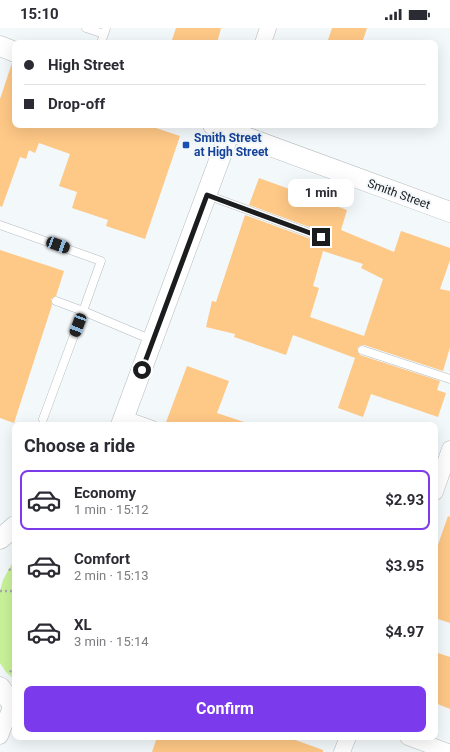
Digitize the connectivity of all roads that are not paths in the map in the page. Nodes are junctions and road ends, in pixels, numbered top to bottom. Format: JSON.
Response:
{"nodes":[{"id":1,"x":86,"y":28,"type":"edge"},
{"id":2,"x":268,"y":28,"type":"edge"},
{"id":3,"x":105,"y":31,"type":"edge"},
{"id":4,"x":264,"y":40,"type":"edge"},
{"id":5,"x":0,"y":46,"type":"edge"},
{"id":6,"x":12,"y":51,"type":"edge"},
{"id":7,"x":225,"y":128,"type":"edge"},
{"id":8,"x":228,"y":128,"type":"edge"},
{"id":9,"x":207,"y":195,"type":"junction"},
{"id":10,"x":450,"y":212,"type":"edge"},
{"id":11,"x":0,"y":225,"type":"edge"},
{"id":12,"x":321,"y":237,"type":"dead end"},
{"id":13,"x":56,"y":301,"type":"dead end"},
{"id":14,"x":84,"y":311,"type":"junction"},
{"id":15,"x":152,"y":340,"type":"junction"},
{"id":16,"x":362,"y":350,"type":"dead end"},
{"id":17,"x":450,"y":379,"type":"edge"},
{"id":18,"x":43,"y":420,"type":"dead end"},
{"id":19,"x":123,"y":420,"type":"edge"},
{"id":20,"x":135,"y":422,"type":"edge"},
{"id":21,"x":450,"y":449,"type":"edge"},
{"id":22,"x":438,"y":483,"type":"edge"},
{"id":23,"x":12,"y":529,"type":"edge"},
{"id":24,"x":0,"y":539,"type":"edge"},
{"id":25,"x":0,"y":687,"type":"edge"},
{"id":26,"x":12,"y":702,"type":"edge"},
{"id":27,"x":12,"y":709,"type":"edge"},
{"id":28,"x":0,"y":736,"type":"edge"},
{"id":29,"x":347,"y":740,"type":"edge"},
{"id":30,"x":416,"y":740,"type":"edge"},
{"id":31,"x":342,"y":752,"type":"edge"},
{"id":32,"x":448,"y":752,"type":"edge"}],
"edges":[{"from":1,"to":3,"type":"lane"},
{"from":2,"to":4,"type":"street"},
{"from":5,"to":6,"type":"street"},
{"from":7,"to":9,"type":"street"},
{"from":8,"to":10,"type":"street","name":"Smith Street"},
{"from":9,"to":12,"type":"lane"},
{"from":9,"to":15,"type":"street"},
{"from":11,"to":14,"type":"lane"},
{"from":13,"to":14,"type":"lane"},
{"from":14,"to":15,"type":"lane"},
{"from":14,"to":18,"type":"lane"},
{"from":15,"to":19,"type":"street"},
{"from":16,"to":17,"type":"lane"},
{"from":19,"to":20,"type":"lane"},
{"from":21,"to":22,"type":"street"},
{"from":23,"to":24,"type":"street"},
{"from":25,"to":26,"type":"street"},
{"from":27,"to":28,"type":"street"},
{"from":29,"to":31,"type":"street"},
{"from":30,"to":32,"type":"street"}]}
